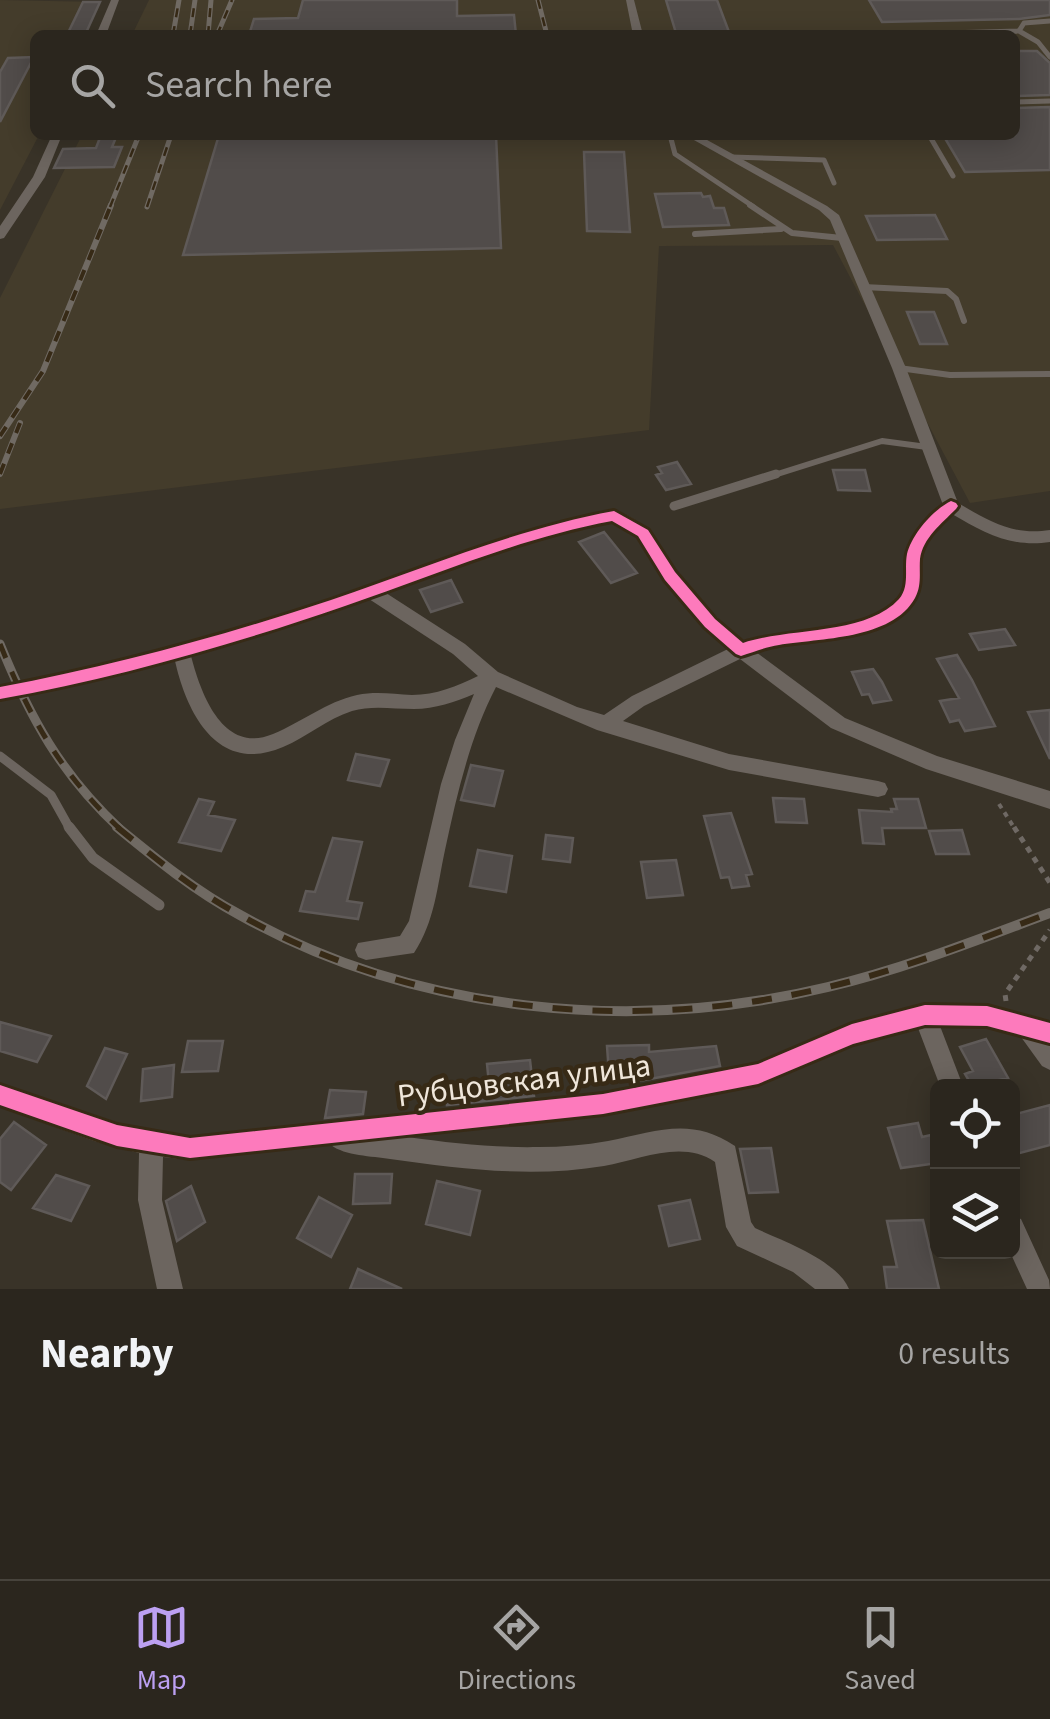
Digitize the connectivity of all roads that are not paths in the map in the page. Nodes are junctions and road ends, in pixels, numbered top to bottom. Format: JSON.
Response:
{"nodes":[{"id":1,"x":115,"y":0,"type":"edge"},
{"id":2,"x":628,"y":1,"type":"edge"},
{"id":3,"x":1050,"y":21,"type":"edge"},
{"id":4,"x":103,"y":30,"type":"edge"},
{"id":5,"x":637,"y":30,"type":"edge"},
{"id":6,"x":1019,"y":30,"type":"edge"},
{"id":7,"x":1020,"y":31,"type":"edge"},
{"id":8,"x":1050,"y":58,"type":"edge"},
{"id":9,"x":1050,"y":101,"type":"edge"},
{"id":10,"x":1020,"y":102,"type":"edge"},
{"id":11,"x":55,"y":140,"type":"edge"},
{"id":12,"x":671,"y":140,"type":"edge"},
{"id":13,"x":699,"y":140,"type":"edge"},
{"id":14,"x":932,"y":140,"type":"edge"},
{"id":15,"x":730,"y":157,"type":"junction"},
{"id":16,"x":953,"y":176,"type":"dead end"},
{"id":17,"x":834,"y":183,"type":"dead end"},
{"id":18,"x":781,"y":229,"type":"junction"},
{"id":19,"x":694,"y":234,"type":"dead end"},
{"id":20,"x":0,"y":235,"type":"edge"},
{"id":21,"x":842,"y":238,"type":"junction"},
{"id":22,"x":863,"y":288,"type":"junction"},
{"id":23,"x":964,"y":320,"type":"dead end"},
{"id":24,"x":899,"y":368,"type":"junction"},
{"id":25,"x":1050,"y":374,"type":"edge"},
{"id":26,"x":927,"y":447,"type":"junction"},
{"id":27,"x":674,"y":506,"type":"dead end"},
{"id":28,"x":952,"y":506,"type":"junction"},
{"id":29,"x":1050,"y":536,"type":"edge"},
{"id":30,"x":371,"y":592,"type":"junction"},
{"id":31,"x":740,"y":650,"type":"junction"},
{"id":32,"x":181,"y":651,"type":"junction"},
{"id":33,"x":492,"y":677,"type":"junction"},
{"id":34,"x":0,"y":693,"type":"edge"},
{"id":35,"x":604,"y":725,"type":"junction"},
{"id":36,"x":0,"y":756,"type":"edge"},
{"id":37,"x":878,"y":789,"type":"dead end"},
{"id":38,"x":1050,"y":800,"type":"edge"},
{"id":39,"x":159,"y":906,"type":"dead end"},
{"id":40,"x":366,"y":950,"type":"dead end"},
{"id":41,"x":925,"y":1015,"type":"junction"},
{"id":42,"x":1029,"y":1027,"type":"edge"},
{"id":43,"x":1050,"y":1058,"type":"edge"},
{"id":44,"x":948,"y":1079,"type":"edge"},
{"id":45,"x":0,"y":1095,"type":"edge"},
{"id":46,"x":322,"y":1136,"type":"junction"},
{"id":47,"x":151,"y":1146,"type":"junction"},
{"id":48,"x":1020,"y":1245,"type":"edge"},
{"id":49,"x":170,"y":1289,"type":"edge"},
{"id":50,"x":836,"y":1289,"type":"edge"},
{"id":51,"x":1040,"y":1289,"type":"edge"}],
"edges":[{"from":1,"to":4,"type":"street"},
{"from":2,"to":5,"type":"street"},
{"from":3,"to":6,"type":"lane"},
{"from":7,"to":8,"type":"lane"},
{"from":9,"to":10,"type":"lane"},
{"from":11,"to":20,"type":"street"},
{"from":12,"to":18,"type":"lane"},
{"from":13,"to":15,"type":"street"},
{"from":14,"to":16,"type":"lane"},
{"from":15,"to":17,"type":"lane"},
{"from":15,"to":21,"type":"street"},
{"from":18,"to":19,"type":"lane"},
{"from":18,"to":21,"type":"lane"},
{"from":21,"to":22,"type":"street"},
{"from":22,"to":23,"type":"lane"},
{"from":22,"to":24,"type":"street"},
{"from":24,"to":25,"type":"lane"},
{"from":24,"to":26,"type":"street"},
{"from":26,"to":27,"type":"lane"},
{"from":26,"to":28,"type":"street"},
{"from":28,"to":29,"type":"street"},
{"from":28,"to":31,"type":"street"},
{"from":30,"to":31,"type":"street"},
{"from":30,"to":32,"type":"street"},
{"from":30,"to":33,"type":"street"},
{"from":31,"to":35,"type":"street"},
{"from":31,"to":38,"type":"street"},
{"from":32,"to":33,"type":"street"},
{"from":32,"to":34,"type":"street"},
{"from":33,"to":35,"type":"street"},
{"from":33,"to":40,"type":"street"},
{"from":35,"to":37,"type":"street"},
{"from":36,"to":39,"type":"lane"},
{"from":41,"to":42,"type":"street","name":"Рубцовская улица"},
{"from":41,"to":44,"type":"street"},
{"from":41,"to":46,"type":"street","name":"Рубцовская улица"},
{"from":42,"to":43,"type":"street"},
{"from":45,"to":47,"type":"street","name":"Рубцовская улица"},
{"from":46,"to":47,"type":"street","name":"Рубцовская улица"},
{"from":46,"to":50,"type":"street","name":"Рубцовская улица"},
{"from":47,"to":49,"type":"street"},
{"from":48,"to":51,"type":"street"}]}
